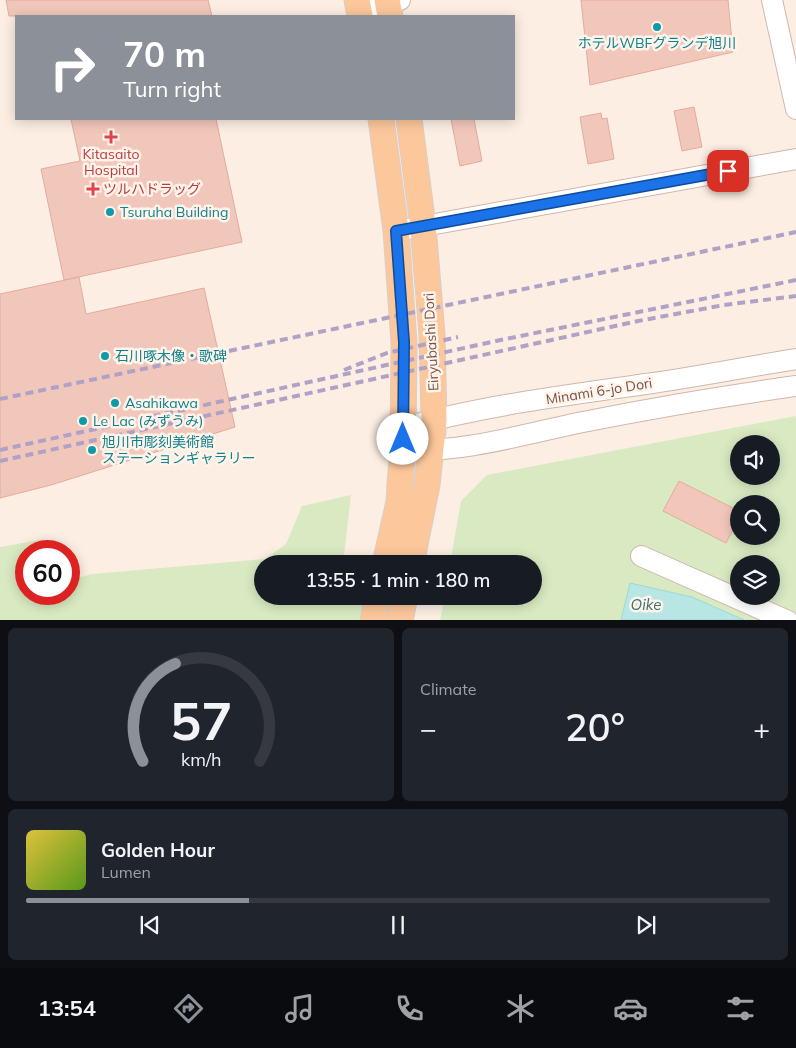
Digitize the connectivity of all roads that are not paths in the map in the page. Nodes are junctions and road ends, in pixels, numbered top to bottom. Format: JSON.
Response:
{"nodes":[{"id":1,"x":772,"y":0,"type":"edge"},
{"id":2,"x":391,"y":5,"type":"edge"},
{"id":3,"x":358,"y":8,"type":"edge"},
{"id":4,"x":796,"y":109,"type":"edge"},
{"id":5,"x":380,"y":120,"type":"edge"},
{"id":6,"x":409,"y":120,"type":"edge"},
{"id":7,"x":796,"y":159,"type":"edge"},
{"id":8,"x":423,"y":226,"type":"junction"},
{"id":9,"x":396,"y":231,"type":"junction"},
{"id":10,"x":796,"y":359,"type":"edge"},
{"id":11,"x":796,"y":386,"type":"edge"},
{"id":12,"x":434,"y":420,"type":"junction"},
{"id":13,"x":403,"y":439,"type":"junction"},
{"id":14,"x":430,"y":452,"type":"junction"},
{"id":15,"x":387,"y":555,"type":"edge"},
{"id":16,"x":413,"y":555,"type":"edge"},
{"id":17,"x":641,"y":556,"type":"dead end"},
{"id":18,"x":788,"y":620,"type":"edge"}],
"edges":[{"from":1,"to":4,"type":"street"},
{"from":2,"to":3,"type":"street"},
{"from":5,"to":9,"type":"main road","name":"Eiryubashi Dori"},
{"from":6,"to":8,"type":"main road","name":"Eiryubashi Dori"},
{"from":7,"to":8,"type":"street"},
{"from":8,"to":9,"type":"street"},
{"from":8,"to":12,"type":"main road","name":"Eiryubashi Dori"},
{"from":9,"to":13,"type":"main road","name":"Eiryubashi Dori"},
{"from":10,"to":12,"type":"street","name":"Minami 6-jo Dori"},
{"from":11,"to":14,"type":"street","name":"Minami 6-jo Dori"},
{"from":12,"to":13,"type":"street","name":"Minami 6-jo Dori"},
{"from":12,"to":14,"type":"main road","name":"Eiryubashi Dori"},
{"from":13,"to":14,"type":"street","name":"Minami 6-jo Dori"},
{"from":13,"to":15,"type":"main road","name":"Eiryubashi Dori"},
{"from":14,"to":16,"type":"main road","name":"Eiryubashi Dori"},
{"from":17,"to":18,"type":"street"}]}
